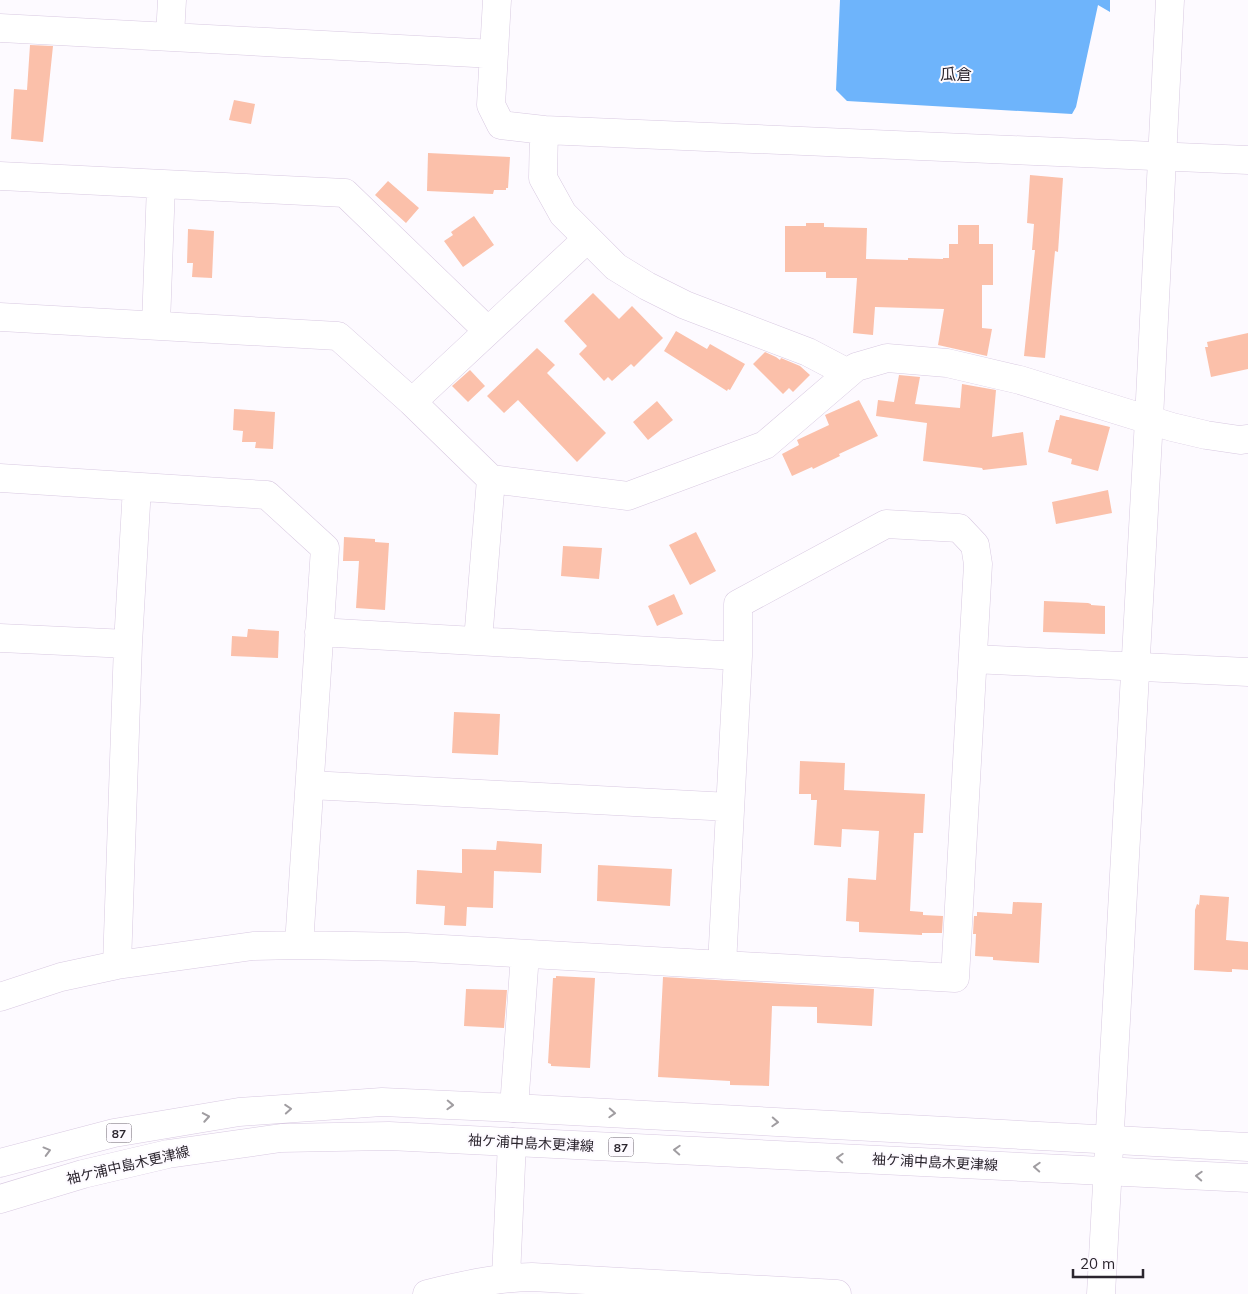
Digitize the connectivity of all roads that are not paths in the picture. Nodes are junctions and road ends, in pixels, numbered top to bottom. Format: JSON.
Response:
{"nodes":[{"id":1,"x":172,"y":0,"type":"edge"},
{"id":2,"x":497,"y":0,"type":"edge"},
{"id":3,"x":1170,"y":0,"type":"edge"},
{"id":4,"x":0,"y":28,"type":"edge"},
{"id":5,"x":170,"y":36,"type":"junction"},
{"id":6,"x":494,"y":54,"type":"junction"},
{"id":7,"x":544,"y":130,"type":"junction"},
{"id":8,"x":1162,"y":156,"type":"junction"},
{"id":9,"x":1248,"y":160,"type":"edge"},
{"id":10,"x":0,"y":176,"type":"edge"},
{"id":11,"x":161,"y":184,"type":"junction"},
{"id":12,"x":587,"y":239,"type":"junction"},
{"id":13,"x":0,"y":317,"type":"edge"},
{"id":14,"x":156,"y":325,"type":"junction"},
{"id":15,"x":488,"y":331,"type":"junction"},
{"id":16,"x":848,"y":373,"type":"junction"},
{"id":17,"x":412,"y":402,"type":"junction"},
{"id":18,"x":1149,"y":420,"type":"junction"},
{"id":19,"x":1248,"y":440,"type":"edge"},
{"id":20,"x":0,"y":478,"type":"edge"},
{"id":21,"x":491,"y":479,"type":"junction"},
{"id":22,"x":137,"y":487,"type":"junction"},
{"id":23,"x":319,"y":632,"type":"junction"},
{"id":24,"x":0,"y":638,"type":"edge"},
{"id":25,"x":478,"y":641,"type":"junction"},
{"id":26,"x":128,"y":644,"type":"junction"},
{"id":27,"x":738,"y":656,"type":"junction"},
{"id":28,"x":973,"y":659,"type":"junction"},
{"id":29,"x":1135,"y":667,"type":"junction"},
{"id":30,"x":1248,"y":672,"type":"edge"},
{"id":31,"x":310,"y":785,"type":"junction"},
{"id":32,"x":730,"y":807,"type":"junction"},
{"id":33,"x":299,"y":945,"type":"junction"},
{"id":34,"x":525,"y":954,"type":"junction"},
{"id":35,"x":722,"y":964,"type":"junction"},
{"id":36,"x":116,"y":965,"type":"junction"},
{"id":37,"x":0,"y":997,"type":"edge"},
{"id":38,"x":514,"y":1108,"type":"junction"},
{"id":39,"x":1110,"y":1140,"type":"junction"},
{"id":40,"x":512,"y":1142,"type":"junction"},
{"id":41,"x":1248,"y":1147,"type":"edge"},
{"id":42,"x":0,"y":1163,"type":"edge"},
{"id":43,"x":1108,"y":1171,"type":"junction"},
{"id":44,"x":1248,"y":1178,"type":"edge"},
{"id":45,"x":0,"y":1199,"type":"edge"},
{"id":46,"x":506,"y":1278,"type":"junction"},
{"id":47,"x":653,"y":1289,"type":"edge"},
{"id":48,"x":786,"y":1292,"type":"edge"},
{"id":49,"x":427,"y":1294,"type":"edge"},
{"id":50,"x":837,"y":1294,"type":"edge"},
{"id":51,"x":1101,"y":1294,"type":"edge"}],
"edges":[{"from":1,"to":5,"type":"street"},
{"from":2,"to":6,"type":"street"},
{"from":3,"to":8,"type":"street"},
{"from":4,"to":5,"type":"street"},
{"from":5,"to":6,"type":"street"},
{"from":6,"to":7,"type":"street"},
{"from":7,"to":8,"type":"street"},
{"from":7,"to":12,"type":"street"},
{"from":8,"to":9,"type":"street"},
{"from":8,"to":18,"type":"street"},
{"from":10,"to":11,"type":"street"},
{"from":11,"to":14,"type":"street"},
{"from":11,"to":15,"type":"street"},
{"from":12,"to":15,"type":"street"},
{"from":12,"to":16,"type":"street"},
{"from":13,"to":14,"type":"street"},
{"from":14,"to":17,"type":"street"},
{"from":15,"to":17,"type":"street"},
{"from":16,"to":18,"type":"street"},
{"from":16,"to":21,"type":"street"},
{"from":17,"to":21,"type":"street"},
{"from":18,"to":19,"type":"street"},
{"from":18,"to":29,"type":"street"},
{"from":20,"to":22,"type":"street"},
{"from":21,"to":25,"type":"street"},
{"from":22,"to":23,"type":"street"},
{"from":22,"to":26,"type":"street"},
{"from":23,"to":25,"type":"street"},
{"from":23,"to":31,"type":"street"},
{"from":24,"to":26,"type":"street"},
{"from":25,"to":27,"type":"street"},
{"from":26,"to":36,"type":"street"},
{"from":27,"to":28,"type":"street"},
{"from":27,"to":32,"type":"street"},
{"from":28,"to":29,"type":"street"},
{"from":28,"to":35,"type":"street"},
{"from":29,"to":30,"type":"street"},
{"from":29,"to":39,"type":"street"},
{"from":31,"to":32,"type":"street"},
{"from":31,"to":33,"type":"street"},
{"from":32,"to":35,"type":"street"},
{"from":33,"to":34,"type":"street"},
{"from":33,"to":36,"type":"street"},
{"from":34,"to":35,"type":"street"},
{"from":34,"to":38,"type":"street"},
{"from":36,"to":37,"type":"street"},
{"from":38,"to":39,"type":"street","number":"87","one_way":true},
{"from":42,"to":38,"type":"street","number":"87","one_way":true},
{"from":39,"to":41,"type":"street","number":"87"},
{"from":39,"to":43,"type":"street"},
{"from":43,"to":40,"type":"street","name":"袖ケ浦中島木更津線","number":"87","one_way":true},
{"from":40,"to":45,"type":"street","name":"袖ケ浦中島木更津線","number":"87"},
{"from":40,"to":46,"type":"street"},
{"from":44,"to":43,"type":"street","name":"袖ケ浦中島木更津線","number":"87","one_way":true},
{"from":43,"to":51,"type":"street"},
{"from":46,"to":47,"type":"street"},
{"from":46,"to":49,"type":"street"},
{"from":47,"to":48,"type":"street"},
{"from":48,"to":50,"type":"street"}]}
